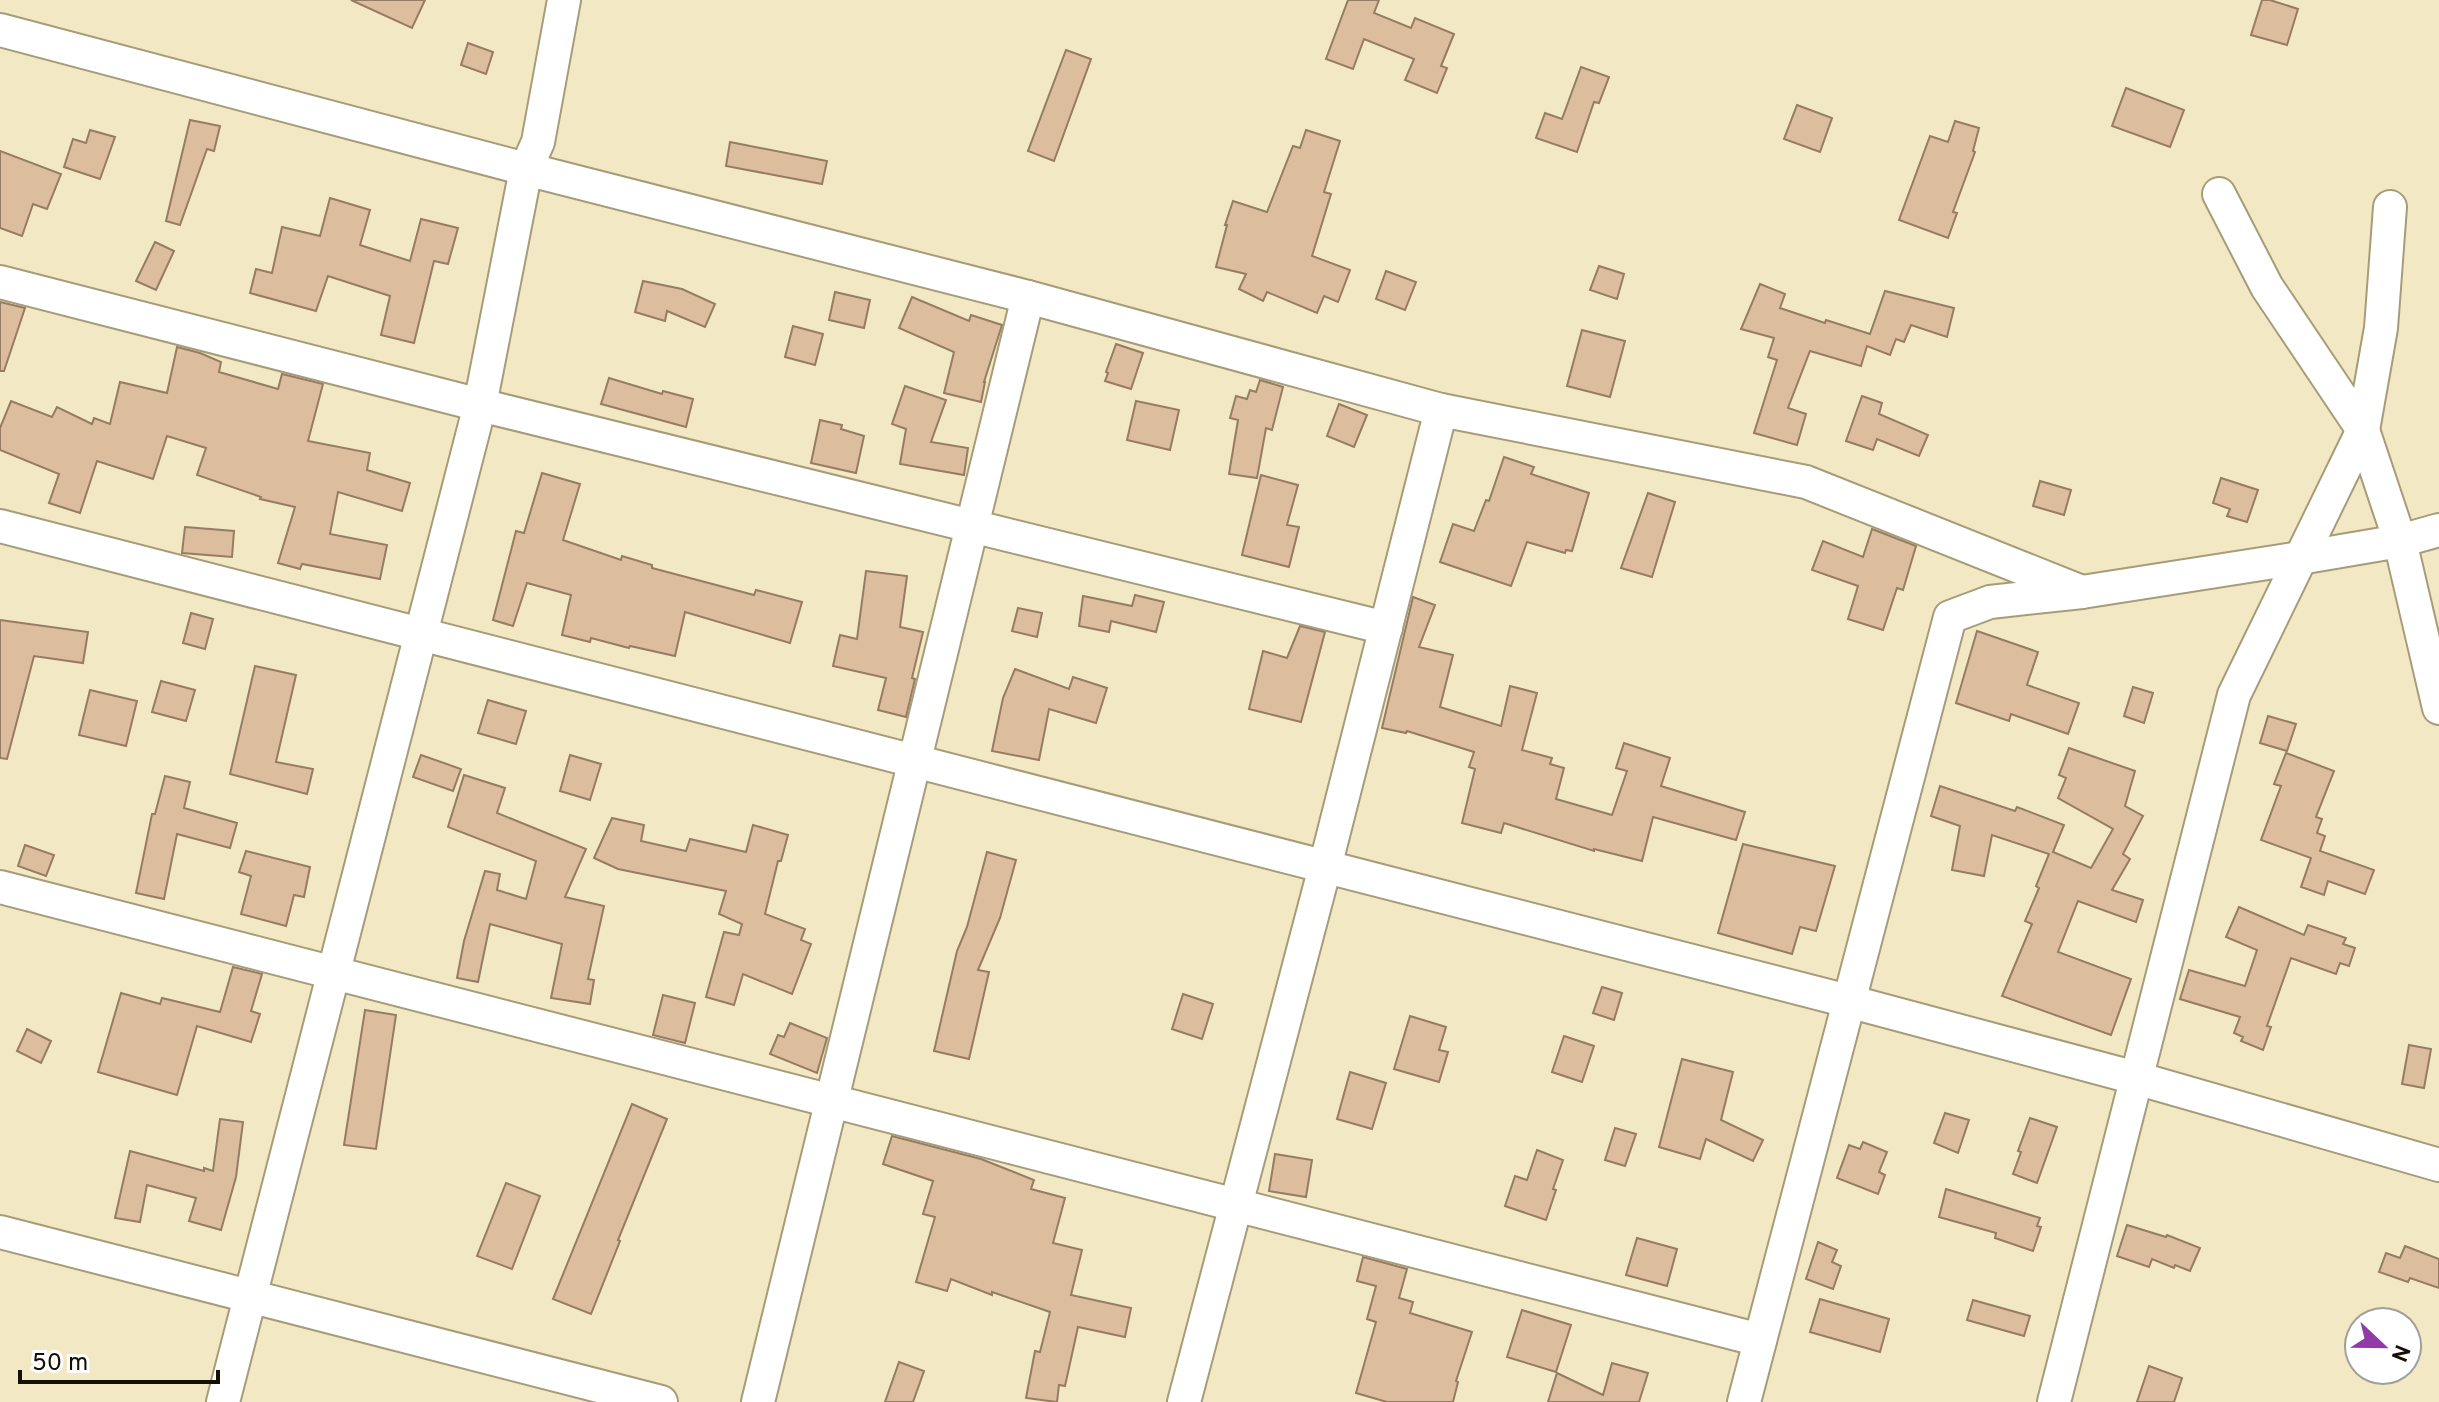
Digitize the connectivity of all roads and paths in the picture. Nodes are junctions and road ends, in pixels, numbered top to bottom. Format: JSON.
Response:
{"nodes":[{"id":1,"x":564,"y":0,"type":"edge"},
{"id":2,"x":0,"y":30,"type":"edge"},
{"id":3,"x":526,"y":169,"type":"junction"},
{"id":4,"x":2219,"y":194,"type":"dead end"},
{"id":5,"x":2390,"y":207,"type":"dead end"},
{"id":6,"x":0,"y":282,"type":"edge"},
{"id":7,"x":1028,"y":297,"type":"junction"},
{"id":8,"x":480,"y":405,"type":"junction"},
{"id":9,"x":1441,"y":410,"type":"junction"},
{"id":10,"x":2363,"y":430,"type":"junction"},
{"id":11,"x":0,"y":526,"type":"edge"},
{"id":12,"x":973,"y":526,"type":"junction"},
{"id":13,"x":2439,"y":530,"type":"edge"},
{"id":14,"x":2400,"y":541,"type":"junction"},
{"id":15,"x":2300,"y":558,"type":"junction"},
{"id":16,"x":2082,"y":592,"type":"junction"},
{"id":17,"x":1386,"y":628,"type":"junction"},
{"id":18,"x":421,"y":634,"type":"junction"},
{"id":19,"x":2439,"y":708,"type":"edge"},
{"id":20,"x":915,"y":761,"type":"junction"},
{"id":21,"x":1325,"y":867,"type":"junction"},
{"id":22,"x":0,"y":887,"type":"edge"},
{"id":23,"x":334,"y":972,"type":"junction"},
{"id":24,"x":1848,"y":1001,"type":"junction"},
{"id":25,"x":2136,"y":1078,"type":"junction"},
{"id":26,"x":832,"y":1101,"type":"junction"},
{"id":27,"x":2439,"y":1165,"type":"edge"},
{"id":28,"x":1236,"y":1205,"type":"junction"},
{"id":29,"x":0,"y":1232,"type":"edge"},
{"id":30,"x":250,"y":1296,"type":"junction"},
{"id":31,"x":1760,"y":1340,"type":"junction"},
{"id":32,"x":223,"y":1402,"type":"edge"},
{"id":33,"x":661,"y":1402,"type":"edge"},
{"id":34,"x":758,"y":1402,"type":"edge"},
{"id":35,"x":1184,"y":1402,"type":"edge"},
{"id":36,"x":1744,"y":1402,"type":"edge"},
{"id":37,"x":2054,"y":1402,"type":"edge"}],
"edges":[{"from":1,"to":3,"type":"street"},
{"from":2,"to":3,"type":"street"},
{"from":3,"to":7,"type":"street"},
{"from":3,"to":8,"type":"street"},
{"from":4,"to":10,"type":"street"},
{"from":5,"to":10,"type":"street"},
{"from":6,"to":8,"type":"street"},
{"from":7,"to":9,"type":"street"},
{"from":7,"to":12,"type":"street"},
{"from":8,"to":12,"type":"street"},
{"from":8,"to":18,"type":"street"},
{"from":9,"to":16,"type":"street"},
{"from":9,"to":17,"type":"street"},
{"from":10,"to":14,"type":"street"},
{"from":10,"to":15,"type":"street"},
{"from":11,"to":18,"type":"street"},
{"from":12,"to":17,"type":"street"},
{"from":12,"to":20,"type":"street"},
{"from":13,"to":14,"type":"street"},
{"from":14,"to":15,"type":"street"},
{"from":14,"to":19,"type":"street"},
{"from":15,"to":16,"type":"street"},
{"from":15,"to":25,"type":"street"},
{"from":16,"to":24,"type":"street"},
{"from":17,"to":21,"type":"street"},
{"from":18,"to":20,"type":"street"},
{"from":18,"to":23,"type":"street"},
{"from":20,"to":21,"type":"street"},
{"from":20,"to":26,"type":"street"},
{"from":21,"to":24,"type":"street"},
{"from":21,"to":28,"type":"street"},
{"from":22,"to":23,"type":"street"},
{"from":23,"to":26,"type":"street"},
{"from":23,"to":30,"type":"street"},
{"from":24,"to":25,"type":"street"},
{"from":24,"to":31,"type":"street"},
{"from":25,"to":27,"type":"street"},
{"from":25,"to":37,"type":"street"},
{"from":26,"to":28,"type":"street"},
{"from":26,"to":34,"type":"street"},
{"from":28,"to":31,"type":"street"},
{"from":28,"to":35,"type":"street"},
{"from":29,"to":30,"type":"street"},
{"from":30,"to":32,"type":"street"},
{"from":30,"to":33,"type":"street"},
{"from":31,"to":36,"type":"street"}]}
